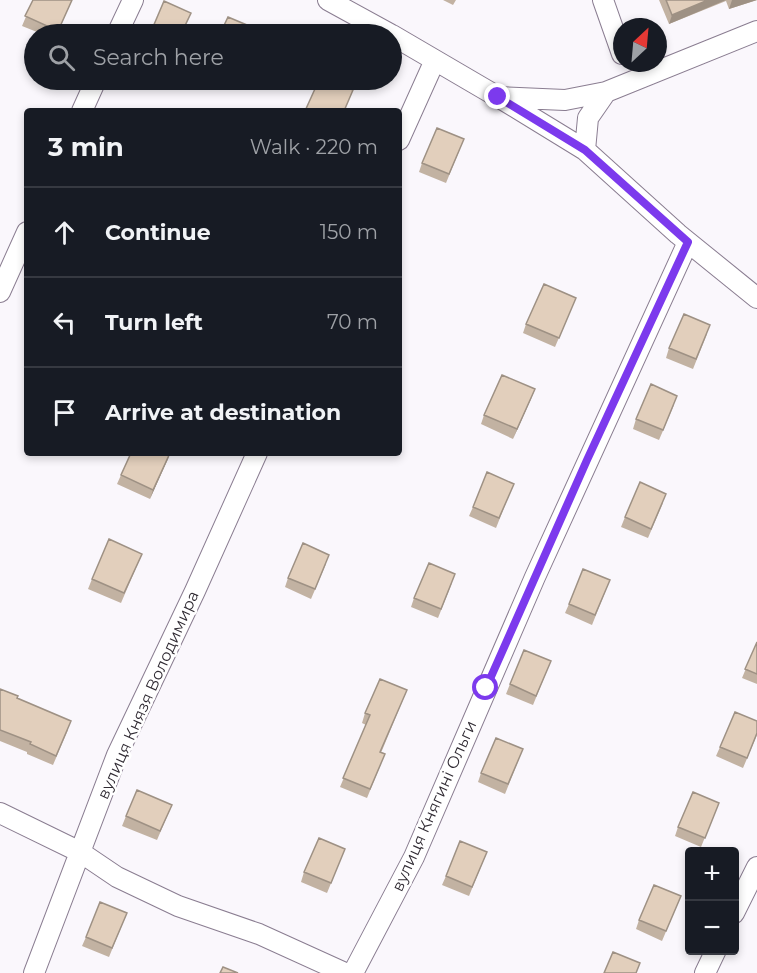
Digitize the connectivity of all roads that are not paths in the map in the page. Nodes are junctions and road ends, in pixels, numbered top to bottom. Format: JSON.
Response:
{"nodes":[{"id":1,"x":133,"y":0,"type":"edge"},
{"id":2,"x":328,"y":0,"type":"edge"},
{"id":3,"x":603,"y":0,"type":"edge"},
{"id":4,"x":122,"y":24,"type":"edge"},
{"id":5,"x":371,"y":24,"type":"edge"},
{"id":6,"x":613,"y":28,"type":"edge"},
{"id":7,"x":757,"y":31,"type":"edge"},
{"id":8,"x":402,"y":41,"type":"edge"},
{"id":9,"x":435,"y":60,"type":"junction"},
{"id":10,"x":667,"y":60,"type":"edge"},
{"id":11,"x":628,"y":72,"type":"edge"},
{"id":12,"x":91,"y":90,"type":"edge"},
{"id":13,"x":606,"y":92,"type":"junction"},
{"id":14,"x":498,"y":97,"type":"junction"},
{"id":15,"x":83,"y":108,"type":"edge"},
{"id":16,"x":402,"y":133,"type":"edge"},
{"id":17,"x":585,"y":150,"type":"junction"},
{"id":18,"x":24,"y":239,"type":"edge"},
{"id":19,"x":688,"y":242,"type":"junction"},
{"id":20,"x":0,"y":292,"type":"edge"},
{"id":21,"x":757,"y":298,"type":"edge"},
{"id":22,"x":256,"y":456,"type":"edge"},
{"id":23,"x":0,"y":813,"type":"edge"},
{"id":24,"x":80,"y":852,"type":"junction"},
{"id":25,"x":757,"y":867,"type":"edge"},
{"id":26,"x":739,"y":905,"type":"edge"},
{"id":27,"x":714,"y":955,"type":"edge"},
{"id":28,"x":34,"y":973,"type":"edge"},
{"id":29,"x":345,"y":973,"type":"edge"},
{"id":30,"x":353,"y":973,"type":"edge"},
{"id":31,"x":705,"y":973,"type":"edge"}],
"edges":[{"from":1,"to":4,"type":"street"},
{"from":2,"to":5,"type":"street"},
{"from":3,"to":6,"type":"street"},
{"from":7,"to":10,"type":"street"},
{"from":8,"to":9,"type":"street"},
{"from":9,"to":14,"type":"street"},
{"from":9,"to":16,"type":"street"},
{"from":11,"to":13,"type":"street"},
{"from":12,"to":15,"type":"street"},
{"from":13,"to":14,"type":"street"},
{"from":13,"to":17,"type":"street"},
{"from":14,"to":17,"type":"street"},
{"from":17,"to":19,"type":"street"},
{"from":18,"to":20,"type":"street"},
{"from":19,"to":21,"type":"street"},
{"from":19,"to":30,"type":"street","name":"вулиця Княгині Ольги"},
{"from":22,"to":24,"type":"street","name":"вулиця Князя Володимира"},
{"from":23,"to":24,"type":"street"},
{"from":24,"to":28,"type":"street","name":"вулиця Князя Володимира"},
{"from":24,"to":29,"type":"street"},
{"from":25,"to":26,"type":"street"},
{"from":27,"to":31,"type":"street"}]}
